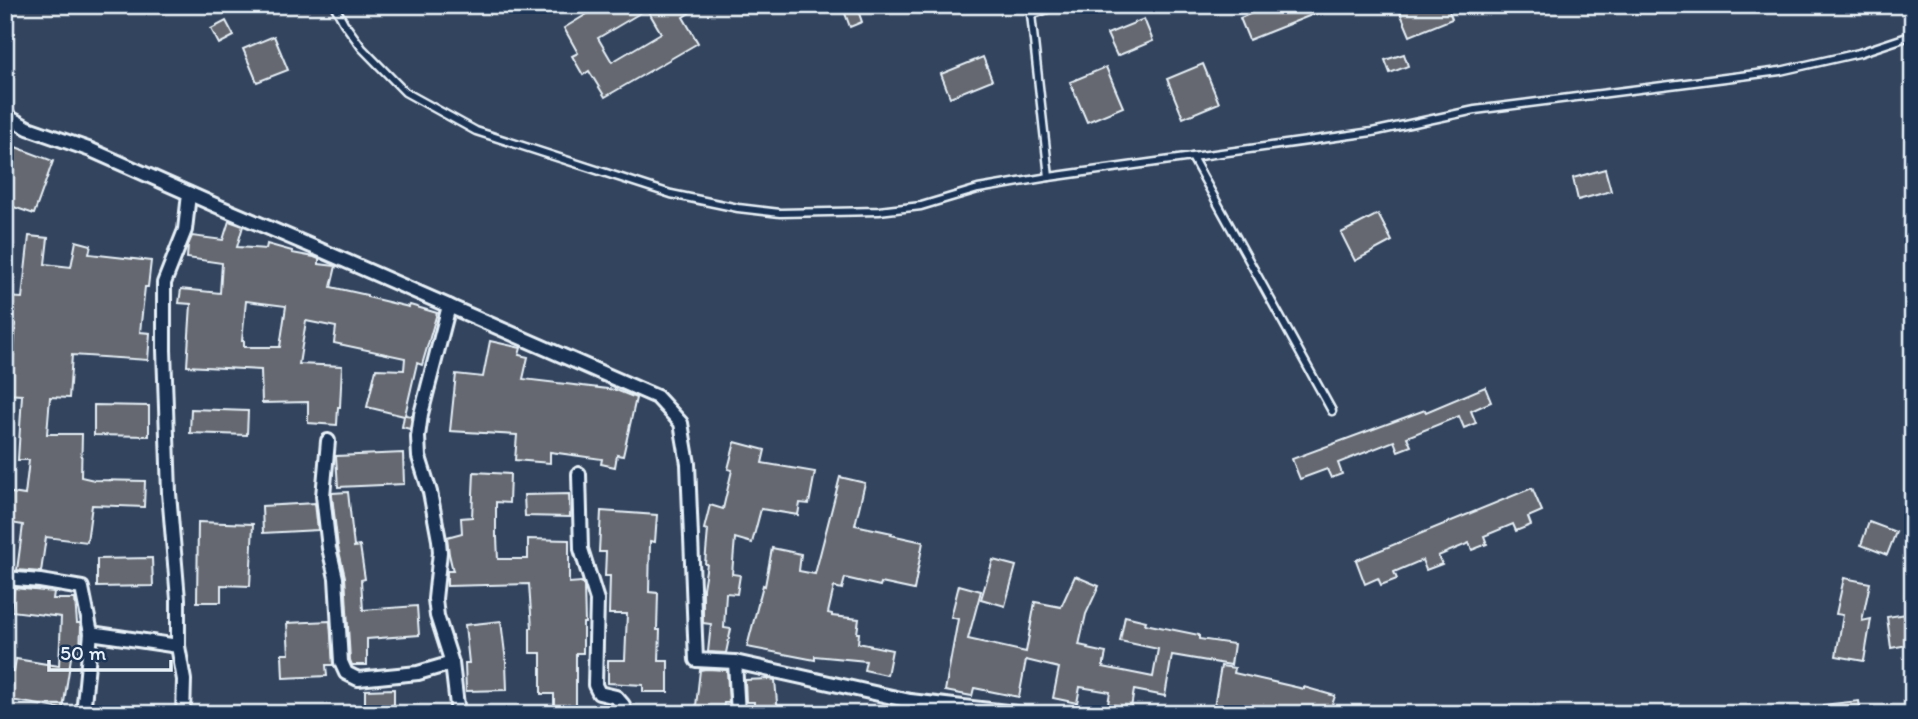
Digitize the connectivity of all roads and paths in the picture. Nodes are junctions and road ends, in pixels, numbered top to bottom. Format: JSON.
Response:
{"nodes":[{"id":1,"x":334,"y":5,"type":"edge"},
{"id":2,"x":1030,"y":5,"type":"edge"},
{"id":3,"x":1058,"y":5,"type":"edge"},
{"id":4,"x":1031,"y":15,"type":"junction"},
{"id":5,"x":1913,"y":36,"type":"edge"},
{"id":6,"x":5,"y":115,"type":"edge"},
{"id":7,"x":1192,"y":157,"type":"junction"},
{"id":8,"x":1049,"y":177,"type":"junction"},
{"id":9,"x":189,"y":194,"type":"junction"},
{"id":10,"x":449,"y":306,"type":"junction"},
{"id":11,"x":1332,"y":411,"type":"dead end"},
{"id":12,"x":328,"y":441,"type":"dead end"},
{"id":13,"x":579,"y":474,"type":"dead end"},
{"id":14,"x":5,"y":579,"type":"edge"},
{"id":15,"x":92,"y":633,"type":"junction"},
{"id":16,"x":178,"y":646,"type":"junction"},
{"id":17,"x":735,"y":662,"type":"junction"},
{"id":18,"x":452,"y":663,"type":"junction"},
{"id":19,"x":910,"y":707,"type":"edge"},
{"id":20,"x":995,"y":712,"type":"edge"},
{"id":21,"x":83,"y":714,"type":"edge"},
{"id":22,"x":183,"y":714,"type":"edge"},
{"id":23,"x":458,"y":714,"type":"edge"},
{"id":24,"x":623,"y":714,"type":"edge"},
{"id":25,"x":738,"y":714,"type":"edge"},
{"id":26,"x":1025,"y":714,"type":"edge"}],
"edges":[{"from":1,"to":8,"type":"lane"},
{"from":2,"to":4,"type":"lane"},
{"from":3,"to":4,"type":"lane"},
{"from":4,"to":8,"type":"lane"},
{"from":5,"to":7,"type":"lane"},
{"from":6,"to":9,"type":"street"},
{"from":7,"to":8,"type":"lane"},
{"from":7,"to":11,"type":"lane"},
{"from":9,"to":10,"type":"street"},
{"from":9,"to":16,"type":"street"},
{"from":10,"to":17,"type":"street"},
{"from":10,"to":18,"type":"street"},
{"from":12,"to":18,"type":"street"},
{"from":13,"to":24,"type":"street"},
{"from":14,"to":15,"type":"street"},
{"from":15,"to":16,"type":"street"},
{"from":15,"to":21,"type":"street"},
{"from":16,"to":22,"type":"street"},
{"from":17,"to":19,"type":"street"},
{"from":17,"to":25,"type":"street"},
{"from":18,"to":23,"type":"street"},
{"from":19,"to":20,"type":"street"},
{"from":20,"to":26,"type":"street"}]}
